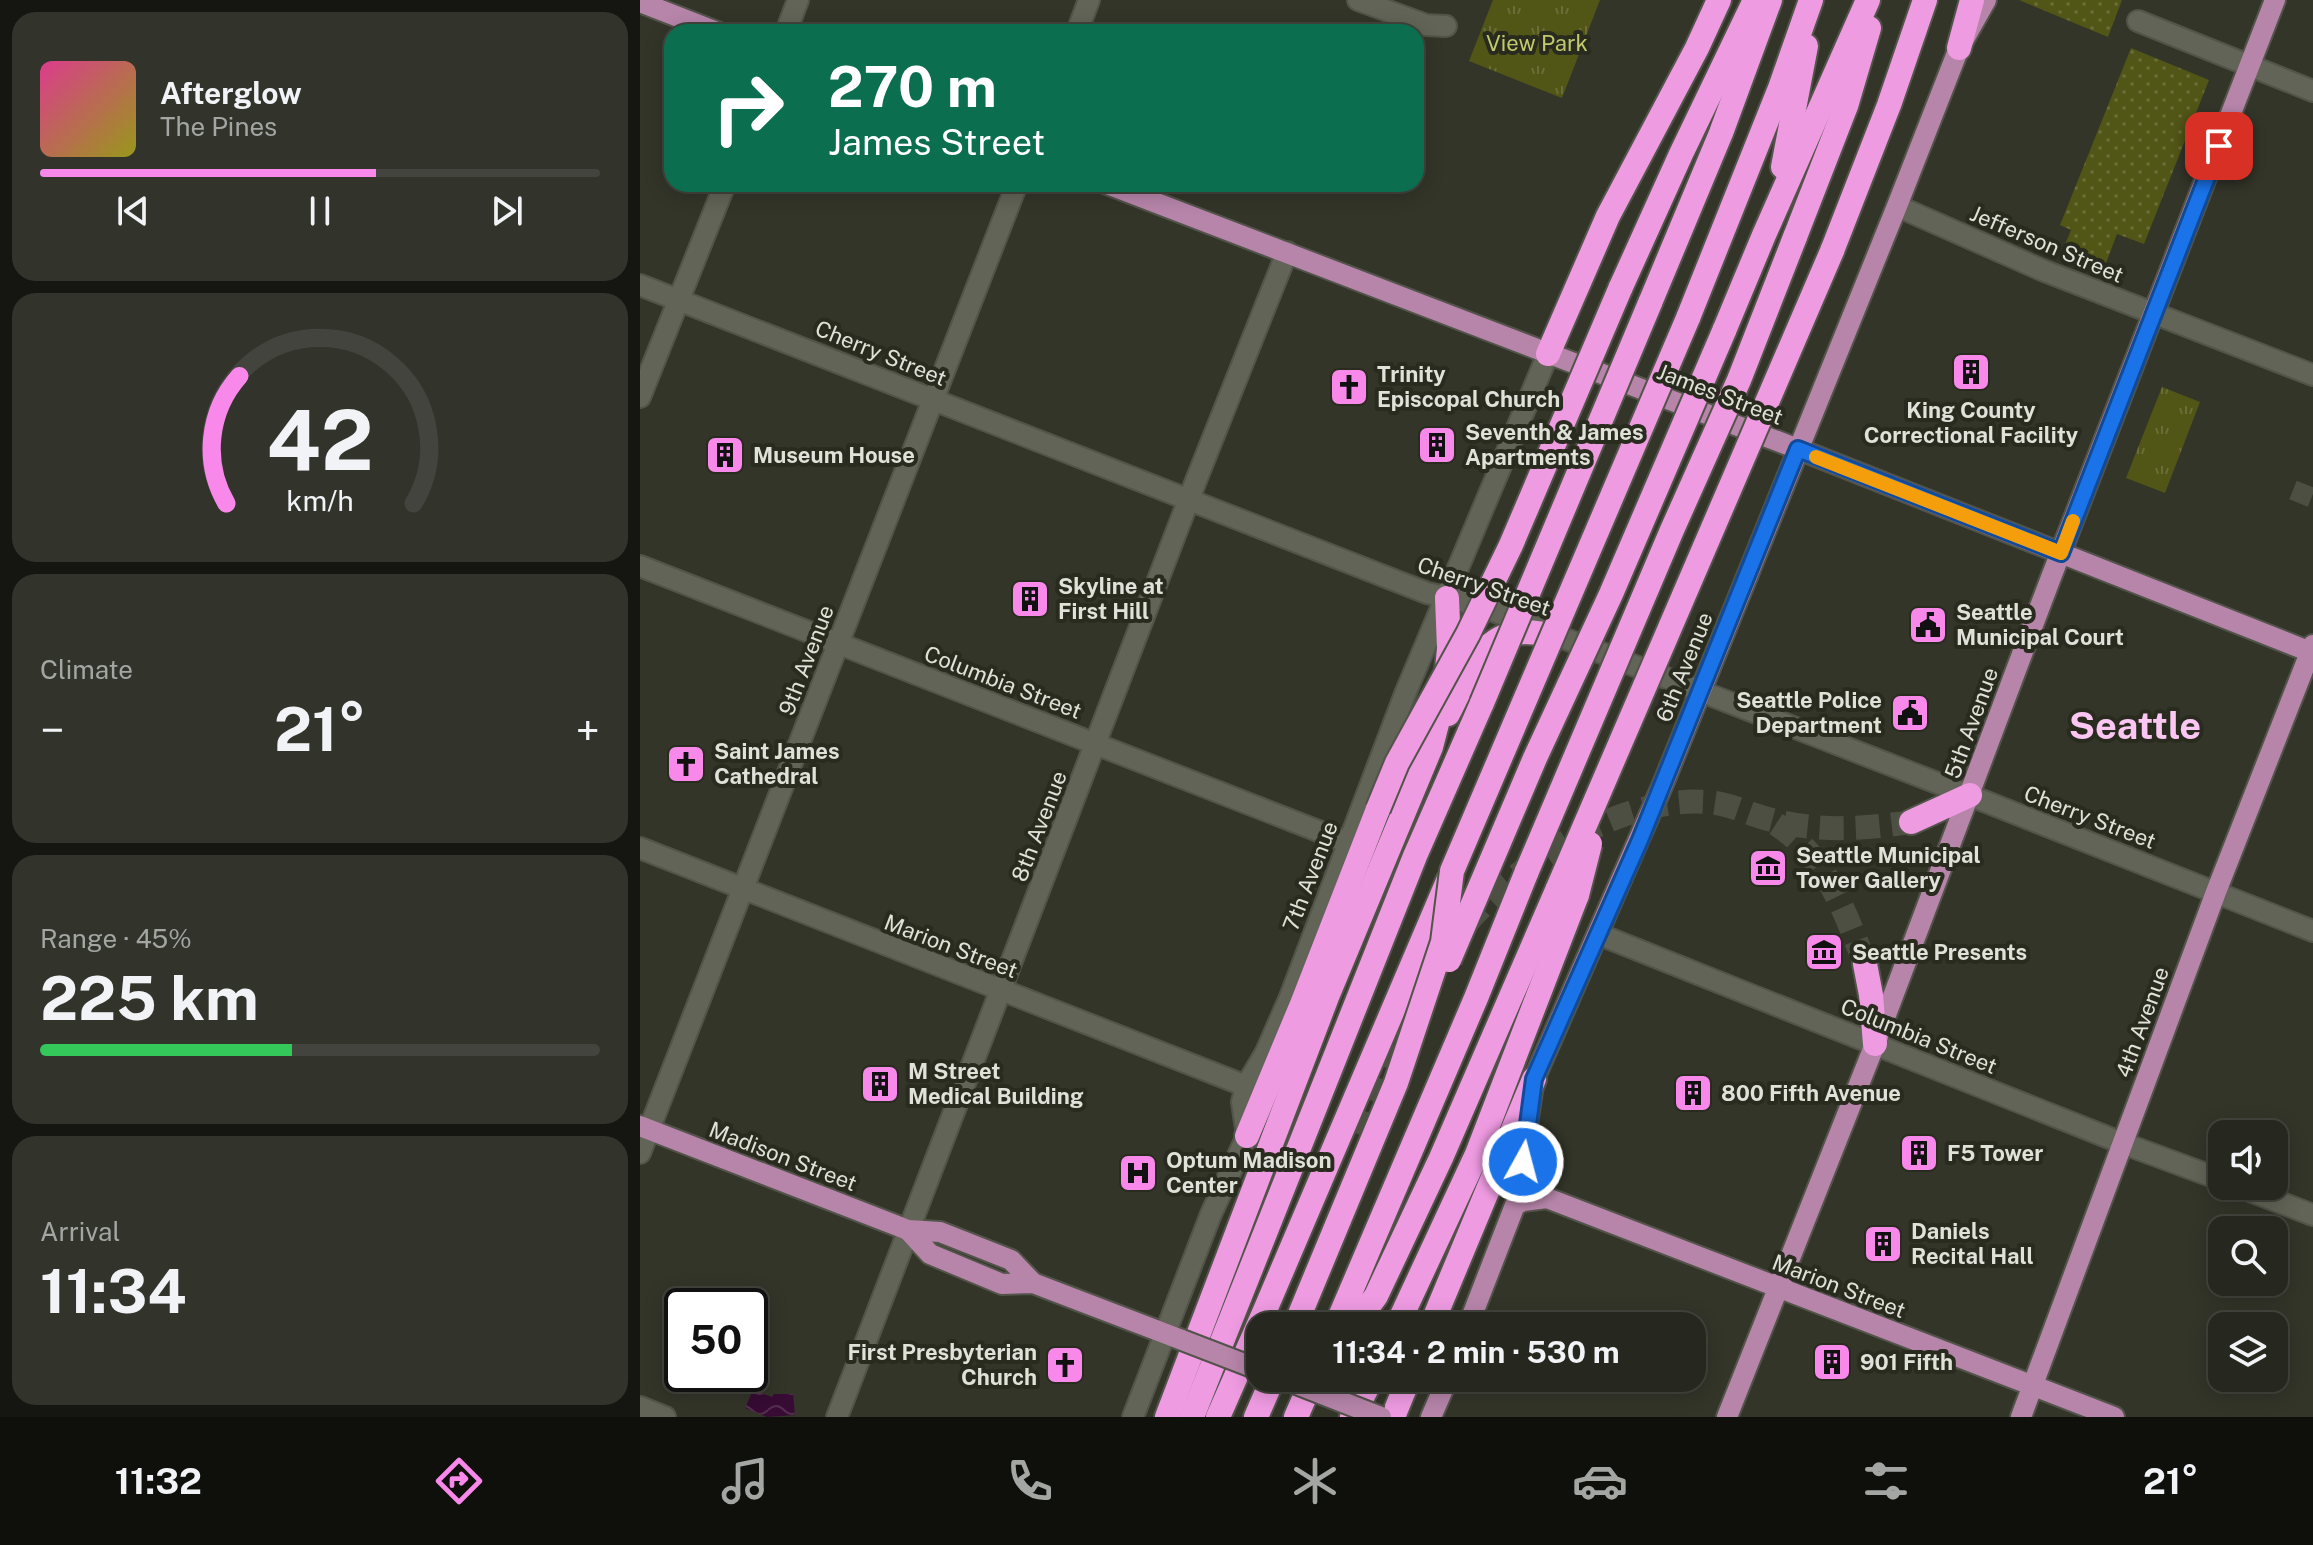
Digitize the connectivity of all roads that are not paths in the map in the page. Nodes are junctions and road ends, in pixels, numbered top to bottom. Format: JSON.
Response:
{"nodes":[{"id":1,"x":798,"y":0,"type":"edge"},
{"id":2,"x":1089,"y":0,"type":"edge"},
{"id":3,"x":1358,"y":0,"type":"edge"},
{"id":4,"x":1719,"y":0,"type":"edge"},
{"id":5,"x":1755,"y":0,"type":"edge"},
{"id":6,"x":1770,"y":0,"type":"edge"},
{"id":7,"x":1812,"y":0,"type":"edge"},
{"id":8,"x":1868,"y":0,"type":"edge"},
{"id":9,"x":1878,"y":0,"type":"edge"},
{"id":10,"x":1925,"y":0,"type":"edge"},
{"id":11,"x":1972,"y":0,"type":"edge"},
{"id":12,"x":1986,"y":0,"type":"edge"},
{"id":13,"x":2275,"y":0,"type":"edge"},
{"id":14,"x":640,"y":2,"type":"edge"},
{"id":15,"x":2138,"y":21,"type":"dead end"},
{"id":16,"x":696,"y":24,"type":"edge"},
{"id":17,"x":789,"y":24,"type":"edge"},
{"id":18,"x":1080,"y":24,"type":"edge"},
{"id":19,"x":1423,"y":24,"type":"edge"},
{"id":20,"x":1424,"y":24,"type":"edge"},
{"id":21,"x":1446,"y":26,"type":"dead end"},
{"id":22,"x":1959,"y":48,"type":"junction"},
{"id":23,"x":2251,"y":66,"type":"junction"},
{"id":24,"x":2313,"y":91,"type":"edge"},
{"id":25,"x":722,"y":192,"type":"edge"},
{"id":26,"x":1014,"y":192,"type":"edge"},
{"id":27,"x":1128,"y":192,"type":"edge"},
{"id":28,"x":1897,"y":206,"type":"junction"},
{"id":29,"x":1764,"y":235,"type":"junction"},
{"id":30,"x":1287,"y":252,"type":"junction"},
{"id":31,"x":640,"y":285,"type":"edge"},
{"id":32,"x":678,"y":301,"type":"junction"},
{"id":33,"x":2154,"y":314,"type":"junction"},
{"id":34,"x":1548,"y":354,"type":"junction"},
{"id":35,"x":2313,"y":375,"type":"edge"},
{"id":36,"x":640,"y":397,"type":"edge"},
{"id":37,"x":934,"y":400,"type":"junction"},
{"id":38,"x":1798,"y":449,"type":"junction"},
{"id":39,"x":1189,"y":500,"type":"junction"},
{"id":40,"x":2061,"y":553,"type":"junction"},
{"id":41,"x":640,"y":566,"type":"edge"},
{"id":42,"x":1447,"y":598,"type":"junction"},
{"id":43,"x":1554,"y":635,"type":"junction"},
{"id":44,"x":838,"y":643,"type":"junction"},
{"id":45,"x":2312,"y":650,"type":"edge"},
{"id":46,"x":1700,"y":691,"type":"junction"},
{"id":47,"x":1096,"y":744,"type":"junction"},
{"id":48,"x":1431,"y":747,"type":"junction"},
{"id":49,"x":1970,"y":795,"type":"junction"},
{"id":50,"x":1911,"y":822,"type":"tunnel mouth"},
{"id":51,"x":1349,"y":843,"type":"junction"},
{"id":52,"x":640,"y":848,"type":"edge"},
{"id":53,"x":1452,"y":871,"type":"junction"},
{"id":54,"x":744,"y":888,"type":"junction"},
{"id":55,"x":1567,"y":892,"type":"junction"},
{"id":56,"x":2216,"y":892,"type":"junction"},
{"id":57,"x":2313,"y":931,"type":"edge"},
{"id":58,"x":1598,"y":934,"type":"junction"},
{"id":59,"x":1865,"y":964,"type":"tunnel mouth"},
{"id":60,"x":1000,"y":991,"type":"junction"},
{"id":61,"x":1431,"y":1003,"type":"tunnel mouth"},
{"id":62,"x":1875,"y":1044,"type":"junction"},
{"id":63,"x":1534,"y":1079,"type":"junction"},
{"id":64,"x":1246,"y":1086,"type":"junction"},
{"id":65,"x":644,"y":1128,"type":"edge"},
{"id":66,"x":1247,"y":1136,"type":"junction"},
{"id":67,"x":2122,"y":1143,"type":"junction"},
{"id":68,"x":640,"y":1153,"type":"edge"},
{"id":69,"x":2208,"y":1175,"type":"edge"},
{"id":70,"x":1547,"y":1198,"type":"junction"},
{"id":71,"x":2274,"y":1200,"type":"edge"},
{"id":72,"x":2313,"y":1215,"type":"edge"},
{"id":73,"x":908,"y":1230,"type":"junction"},
{"id":74,"x":1778,"y":1289,"type":"junction"},
{"id":75,"x":1301,"y":1312,"type":"edge"},
{"id":76,"x":1342,"y":1312,"type":"edge"},
{"id":77,"x":1364,"y":1312,"type":"edge"},
{"id":78,"x":1404,"y":1312,"type":"edge"},
{"id":79,"x":1437,"y":1312,"type":"edge"},
{"id":80,"x":1473,"y":1312,"type":"edge"},
{"id":81,"x":1174,"y":1336,"type":"junction"},
{"id":82,"x":1246,"y":1364,"type":"edge"},
{"id":83,"x":2034,"y":1385,"type":"junction"},
{"id":84,"x":1267,"y":1392,"type":"edge"},
{"id":85,"x":1308,"y":1392,"type":"edge"},
{"id":86,"x":1317,"y":1392,"type":"edge"},
{"id":87,"x":1365,"y":1392,"type":"edge"},
{"id":88,"x":1403,"y":1392,"type":"edge"},
{"id":89,"x":1442,"y":1392,"type":"edge"},
{"id":90,"x":640,"y":1407,"type":"edge"},
{"id":91,"x":665,"y":1417,"type":"edge"},
{"id":92,"x":837,"y":1417,"type":"edge"},
{"id":93,"x":1133,"y":1417,"type":"edge"},
{"id":94,"x":1167,"y":1417,"type":"edge"},
{"id":95,"x":1192,"y":1417,"type":"edge"},
{"id":96,"x":1218,"y":1417,"type":"edge"},
{"id":97,"x":1256,"y":1417,"type":"edge"},
{"id":98,"x":1296,"y":1417,"type":"edge"},
{"id":99,"x":1352,"y":1417,"type":"edge"},
{"id":100,"x":1381,"y":1417,"type":"edge"},
{"id":101,"x":1393,"y":1417,"type":"edge"},
{"id":102,"x":1431,"y":1417,"type":"edge"},
{"id":103,"x":1727,"y":1417,"type":"edge"},
{"id":104,"x":2021,"y":1417,"type":"edge"},
{"id":105,"x":2114,"y":1417,"type":"edge"}],
"edges":[{"from":1,"to":17,"type":"street"},
{"from":2,"to":18,"type":"street"},
{"from":3,"to":19,"type":"street"},
{"from":4,"to":34,"type":"highway"},
{"from":5,"to":66,"type":"highway","bridge":true},
{"from":6,"to":95,"type":"highway","bridge":true},
{"from":7,"to":29,"type":"highway"},
{"from":7,"to":53,"type":"highway","bridge":true},
{"from":8,"to":29,"type":"highway"},
{"from":9,"to":76,"type":"highway","bridge":true},
{"from":10,"to":55,"type":"highway","bridge":true},
{"from":11,"to":22,"type":"highway"},
{"from":12,"to":22,"type":"main road","name":"6th Avenue"},
{"from":13,"to":23,"type":"main road","name":"5th Avenue"},
{"from":14,"to":16,"type":"main road"},
{"from":15,"to":23,"type":"street"},
{"from":20,"to":21,"type":"street"},
{"from":22,"to":28,"type":"main road","name":"6th Avenue"},
{"from":23,"to":24,"type":"street"},
{"from":23,"to":33,"type":"main road","name":"5th Avenue"},
{"from":25,"to":32,"type":"street"},
{"from":26,"to":37,"type":"street","name":"9th Avenue"},
{"from":27,"to":30,"type":"main road","name":"James Street"},
{"from":28,"to":33,"type":"street","name":"Jefferson Street"},
{"from":28,"to":38,"type":"main road","name":"6th Avenue"},
{"from":29,"to":61,"type":"highway","bridge":true},
{"from":30,"to":34,"type":"main road","name":"James Street"},
{"from":30,"to":39,"type":"street","name":"8th Avenue"},
{"from":31,"to":32,"type":"street","name":"Cherry Street"},
{"from":32,"to":36,"type":"street"},
{"from":32,"to":37,"type":"street","name":"Cherry Street"},
{"from":33,"to":35,"type":"street","name":"Jefferson Street"},
{"from":33,"to":40,"type":"main road","name":"5th Avenue"},
{"from":34,"to":38,"type":"main road","name":"James Street"},
{"from":34,"to":42,"type":"street","name":"7th Avenue"},
{"from":37,"to":39,"type":"street","name":"Cherry Street"},
{"from":37,"to":44,"type":"street","name":"9th Avenue"},
{"from":38,"to":40,"type":"main road","name":"James Street"},
{"from":38,"to":46,"type":"main road","name":"6th Avenue"},
{"from":39,"to":42,"type":"street","name":"Cherry Street"},
{"from":39,"to":47,"type":"street","name":"8th Avenue"},
{"from":40,"to":45,"type":"main road","name":"James Street"},
{"from":40,"to":49,"type":"main road","name":"5th Avenue"},
{"from":41,"to":44,"type":"street","name":"Columbia Street"},
{"from":42,"to":43,"type":"street","name":"Cherry Street"},
{"from":42,"to":48,"type":"highway"},
{"from":42,"to":51,"type":"street","name":"7th Avenue"},
{"from":43,"to":46,"type":"street","name":"Cherry Street"},
{"from":43,"to":48,"type":"highway"},
{"from":44,"to":47,"type":"street","name":"Columbia Street"},
{"from":44,"to":54,"type":"street","name":"9th Avenue"},
{"from":45,"to":56,"type":"main road","name":"4th Avenue"},
{"from":46,"to":49,"type":"street","name":"Cherry Street"},
{"from":46,"to":58,"type":"main road","name":"6th Avenue"},
{"from":47,"to":51,"type":"street","name":"Columbia Street"},
{"from":47,"to":60,"type":"street","name":"8th Avenue"},
{"from":48,"to":94,"type":"highway"},
{"from":49,"to":50,"type":"highway"},
{"from":49,"to":56,"type":"street","name":"Cherry Street"},
{"from":49,"to":62,"type":"main road","name":"5th Avenue"},
{"from":51,"to":64,"type":"street","name":"7th Avenue"},
{"from":52,"to":54,"type":"street","name":"Marion Street"},
{"from":53,"to":75,"type":"highway","bridge":true},
{"from":53,"to":96,"type":"highway","bridge":true},
{"from":54,"to":60,"type":"street","name":"Marion Street"},
{"from":54,"to":65,"type":"street","name":"9th Avenue"},
{"from":55,"to":77,"type":"highway"},
{"from":55,"to":78,"type":"highway"},
{"from":56,"to":57,"type":"street","name":"Cherry Street"},
{"from":56,"to":67,"type":"main road","name":"4th Avenue"},
{"from":58,"to":62,"type":"street","name":"Columbia Street"},
{"from":58,"to":63,"type":"main road","name":"6th Avenue"},
{"from":59,"to":62,"type":"highway"},
{"from":60,"to":64,"type":"street","name":"Marion Street"},
{"from":60,"to":73,"type":"street","name":"8th Avenue"},
{"from":62,"to":67,"type":"street","name":"Columbia Street"},
{"from":62,"to":74,"type":"main road","name":"5th Avenue"},
{"from":63,"to":70,"type":"main road","name":"6th Avenue"},
{"from":63,"to":79,"type":"highway"},
{"from":64,"to":66,"type":"street","name":"7th Avenue"},
{"from":65,"to":68,"type":"street","name":"9th Avenue"},
{"from":65,"to":73,"type":"main road","name":"Madison Street"},
{"from":66,"to":81,"type":"street"},
{"from":67,"to":69,"type":"street","name":"Columbia Street"},
{"from":67,"to":83,"type":"main road","name":"4th Avenue"},
{"from":70,"to":74,"type":"main road","name":"Marion Street"},
{"from":70,"to":80,"type":"main road"},
{"from":71,"to":72,"type":"street"},
{"from":73,"to":81,"type":"main road","name":"Madison Street"},
{"from":73,"to":92,"type":"street","name":"8th Avenue"},
{"from":74,"to":83,"type":"main road","name":"Marion Street"},
{"from":74,"to":103,"type":"main road","name":"5th Avenue"},
{"from":81,"to":82,"type":"main road","name":"Madison Street","bridge":true},
{"from":81,"to":93,"type":"street"},
{"from":83,"to":104,"type":"main road","name":"4th Avenue"},
{"from":83,"to":105,"type":"main road","name":"Marion Street"},
{"from":84,"to":97,"type":"highway"},
{"from":85,"to":98,"type":"highway"},
{"from":86,"to":100,"type":"main road","bridge":true},
{"from":87,"to":99,"type":"highway"},
{"from":88,"to":101,"type":"highway"},
{"from":89,"to":102,"type":"main road"},
{"from":90,"to":91,"type":"street"}]}
